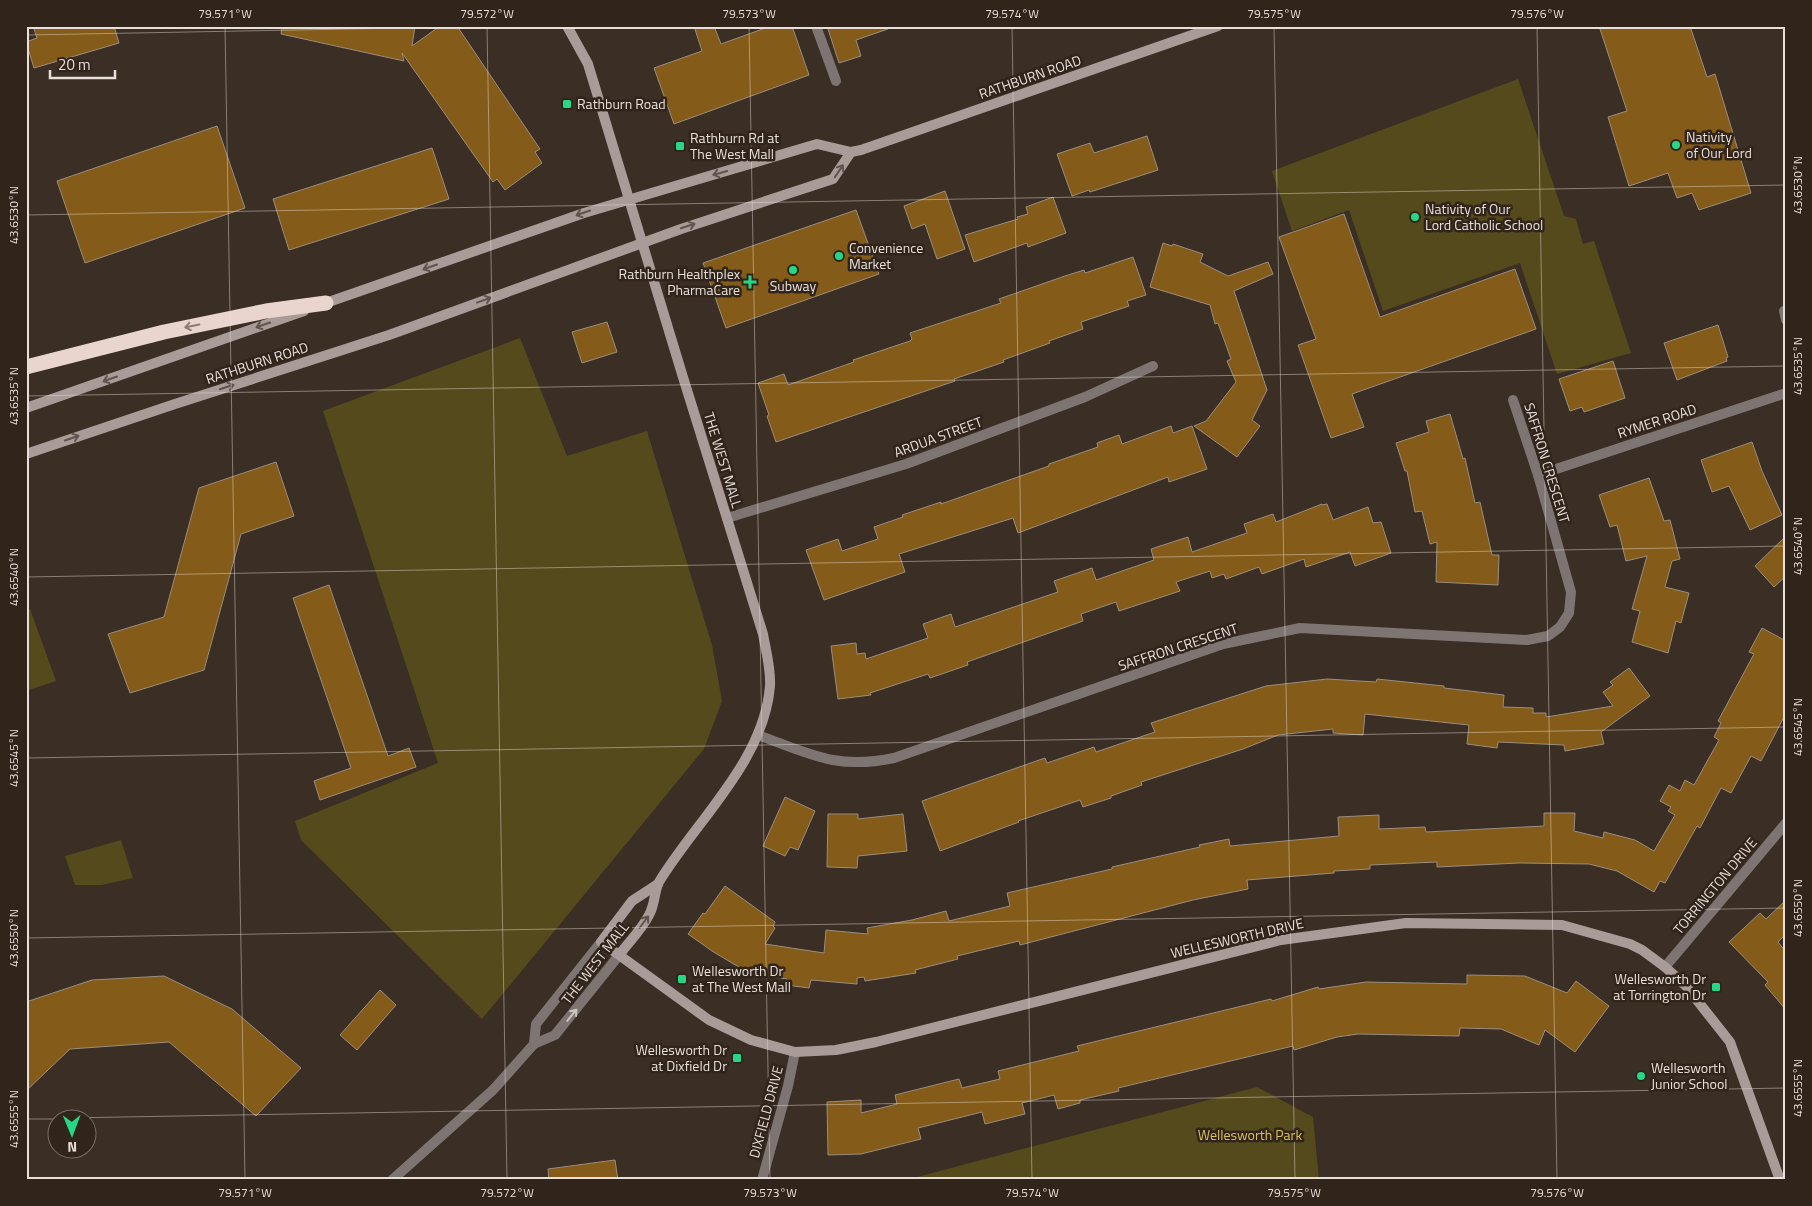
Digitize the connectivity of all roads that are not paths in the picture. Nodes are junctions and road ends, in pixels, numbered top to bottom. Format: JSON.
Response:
{"nodes":[{"id":1,"x":567,"y":26,"type":"edge"},
{"id":2,"x":816,"y":26,"type":"edge"},
{"id":3,"x":1218,"y":26,"type":"edge"},
{"id":4,"x":836,"y":81,"type":"dead end"},
{"id":5,"x":851,"y":152,"type":"junction"},
{"id":6,"x":629,"y":198,"type":"junction"},
{"id":7,"x":642,"y":243,"type":"junction"},
{"id":8,"x":326,"y":303,"type":"junction"},
{"id":9,"x":1153,"y":366,"type":"dead end"},
{"id":10,"x":26,"y":367,"type":"edge"},
{"id":11,"x":1786,"y":393,"type":"edge"},
{"id":12,"x":1513,"y":400,"type":"dead end"},
{"id":13,"x":26,"y":408,"type":"edge"},
{"id":14,"x":26,"y":454,"type":"edge"},
{"id":15,"x":1538,"y":475,"type":"junction"},
{"id":16,"x":726,"y":518,"type":"junction"},
{"id":17,"x":758,"y":735,"type":"junction"},
{"id":18,"x":1786,"y":823,"type":"edge"},
{"id":19,"x":658,"y":884,"type":"junction"},
{"id":20,"x":601,"y":942,"type":"junction"},
{"id":21,"x":620,"y":954,"type":"junction"},
{"id":22,"x":1665,"y":967,"type":"junction"},
{"id":23,"x":534,"y":1044,"type":"junction"},
{"id":24,"x":795,"y":1052,"type":"junction"},
{"id":25,"x":392,"y":1180,"type":"edge"},
{"id":26,"x":762,"y":1180,"type":"edge"},
{"id":27,"x":1780,"y":1180,"type":"edge"}],
"edges":[{"from":1,"to":6,"type":"main road","name":"THE WEST MALL"},
{"from":2,"to":4,"type":"street"},
{"from":3,"to":5,"type":"main road","name":"RATHBURN ROAD"},
{"from":5,"to":6,"type":"main road","one_way":true},
{"from":7,"to":5,"type":"main road","name":"RATHBURN ROAD","one_way":true},
{"from":6,"to":7,"type":"main road","name":"THE WEST MALL"},
{"from":6,"to":8,"type":"main road","one_way":true},
{"from":14,"to":7,"type":"main road","name":"RATHBURN ROAD","one_way":true},
{"from":7,"to":16,"type":"main road","name":"THE WEST MALL"},
{"from":8,"to":10,"type":"highway","one_way":true},
{"from":8,"to":13,"type":"main road","one_way":true},
{"from":9,"to":16,"type":"street","name":"ARDUA STREET"},
{"from":11,"to":15,"type":"street","name":"RYMER ROAD"},
{"from":12,"to":15,"type":"street","name":"SAFFRON CRESCENT"},
{"from":15,"to":17,"type":"street","name":"SAFFRON CRESCENT"},
{"from":16,"to":17,"type":"main road","name":"THE WEST MALL"},
{"from":17,"to":19,"type":"main road","name":"THE WEST MALL"},
{"from":18,"to":22,"type":"street","name":"TORRINGTON DRIVE"},
{"from":19,"to":20,"type":"main road","name":"THE WEST MALL"},
{"from":21,"to":19,"type":"main road","name":"THE WEST MALL","one_way":true},
{"from":20,"to":21,"type":"main road","name":"WELLESWORTH DRIVE"},
{"from":20,"to":23,"type":"street","name":"THE WEST MALL"},
{"from":23,"to":21,"type":"street","name":"THE WEST MALL","one_way":true},
{"from":21,"to":24,"type":"main road","name":"WELLESWORTH DRIVE"},
{"from":22,"to":24,"type":"main road","name":"WELLESWORTH DRIVE"},
{"from":22,"to":27,"type":"main road","name":"WELLESWORTH DRIVE"},
{"from":23,"to":25,"type":"street","name":"THE WEST MALL"},
{"from":24,"to":26,"type":"street","name":"DIXFIELD DRIVE"}]}
